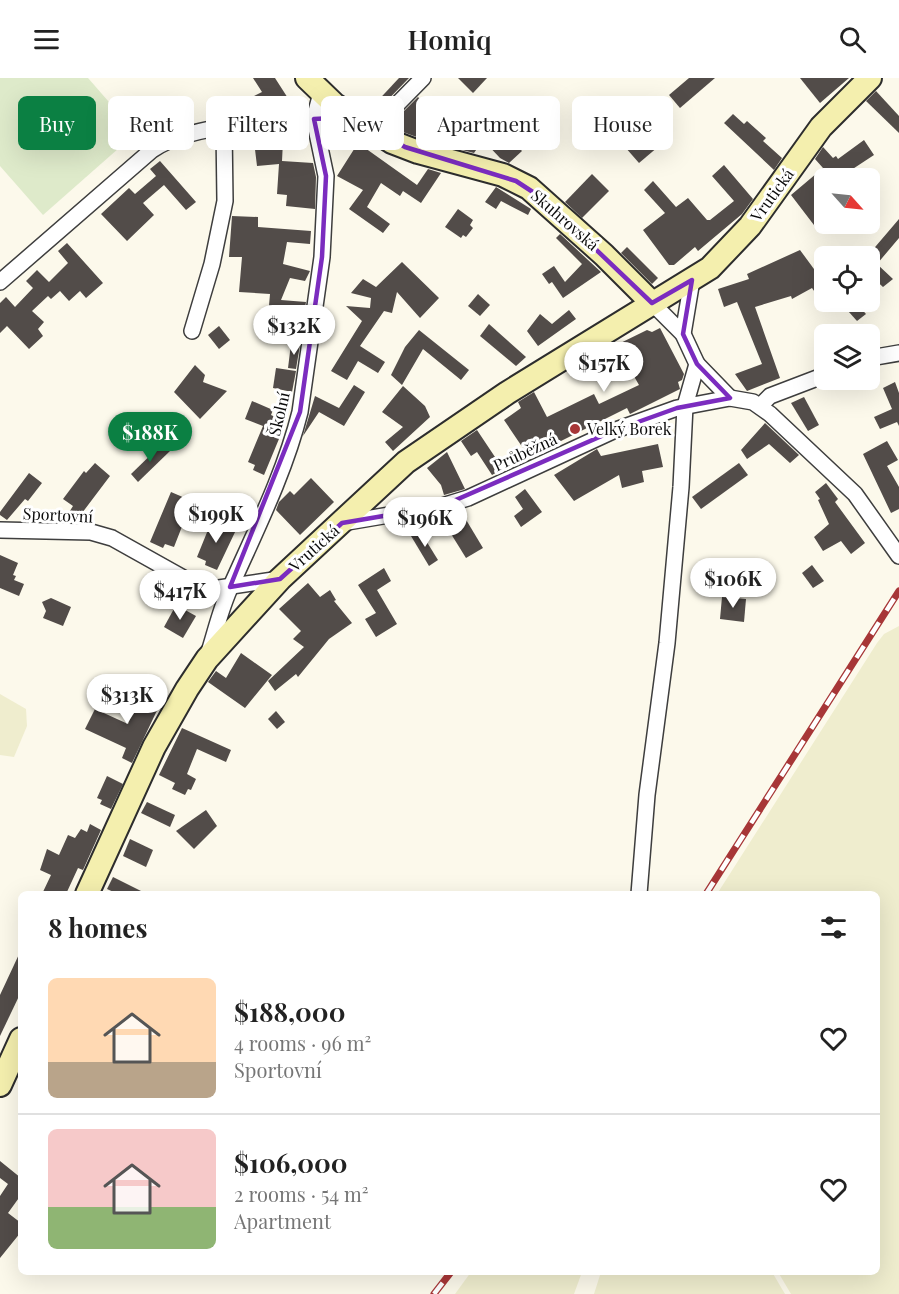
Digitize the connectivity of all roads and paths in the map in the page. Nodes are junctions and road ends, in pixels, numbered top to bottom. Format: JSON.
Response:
{"nodes":[{"id":1,"x":423,"y":78,"type":"edge"},
{"id":2,"x":870,"y":78,"type":"edge"},
{"id":3,"x":314,"y":86,"type":"edge"},
{"id":4,"x":326,"y":96,"type":"edge"},
{"id":5,"x":404,"y":97,"type":"edge"},
{"id":6,"x":314,"y":119,"type":"junction"},
{"id":7,"x":321,"y":119,"type":"edge"},
{"id":8,"x":309,"y":120,"type":"edge"},
{"id":9,"x":206,"y":130,"type":"edge"},
{"id":10,"x":404,"y":147,"type":"edge"},
{"id":11,"x":224,"y":150,"type":"edge"},
{"id":12,"x":692,"y":280,"type":"junction"},
{"id":13,"x":0,"y":282,"type":"edge"},
{"id":14,"x":652,"y":303,"type":"junction"},
{"id":15,"x":192,"y":331,"type":"dead end"},
{"id":16,"x":683,"y":334,"type":"junction"},
{"id":17,"x":899,"y":353,"type":"edge"},
{"id":18,"x":880,"y":356,"type":"edge"},
{"id":19,"x":697,"y":364,"type":"junction"},
{"id":20,"x":814,"y":379,"type":"edge"},
{"id":21,"x":730,"y":398,"type":"junction"},
{"id":22,"x":685,"y":406,"type":"junction"},
{"id":23,"x":760,"y":406,"type":"junction"},
{"id":24,"x":342,"y":523,"type":"junction"},
{"id":25,"x":0,"y":530,"type":"edge"},
{"id":26,"x":899,"y":556,"type":"edge"},
{"id":27,"x":280,"y":579,"type":"junction"},
{"id":28,"x":231,"y":587,"type":"junction"},
{"id":29,"x":207,"y":659,"type":"junction"},
{"id":30,"x":88,"y":891,"type":"edge"},
{"id":31,"x":639,"y":891,"type":"edge"},
{"id":32,"x":18,"y":1047,"type":"edge"},
{"id":33,"x":0,"y":1086,"type":"edge"}],
"edges":[{"from":1,"to":5,"type":"street"},
{"from":2,"to":12,"type":"street","name":"Vrutická"},
{"from":3,"to":4,"type":"street","name":"Skuhrovská"},
{"from":3,"to":6,"type":"street","name":"Školní"},
{"from":6,"to":7,"type":"street"},
{"from":6,"to":8,"type":"street"},
{"from":6,"to":28,"type":"street","name":"Školní"},
{"from":9,"to":13,"type":"street"},
{"from":10,"to":14,"type":"street","name":"Skuhrovská"},
{"from":11,"to":15,"type":"street"},
{"from":12,"to":14,"type":"street","name":"Vrutická"},
{"from":12,"to":16,"type":"street"},
{"from":14,"to":16,"type":"street"},
{"from":14,"to":24,"type":"street","name":"Vrutická"},
{"from":16,"to":19,"type":"street"},
{"from":17,"to":18,"type":"street"},
{"from":19,"to":21,"type":"street"},
{"from":19,"to":22,"type":"street"},
{"from":20,"to":23,"type":"street"},
{"from":21,"to":22,"type":"street","name":"Průběžná"},
{"from":21,"to":23,"type":"street","name":"Průběžná"},
{"from":22,"to":24,"type":"street","name":"Průběžná"},
{"from":22,"to":31,"type":"street"},
{"from":23,"to":26,"type":"street","name":"Průběžná"},
{"from":24,"to":27,"type":"street","name":"Vrutická"},
{"from":25,"to":28,"type":"street","name":"Sportovní"},
{"from":27,"to":28,"type":"street","name":"Sportovní"},
{"from":27,"to":29,"type":"street","name":"Vrutická"},
{"from":28,"to":29,"type":"street","name":"Školní"},
{"from":29,"to":30,"type":"street","name":"Vrutická"},
{"from":32,"to":33,"type":"street"}]}
